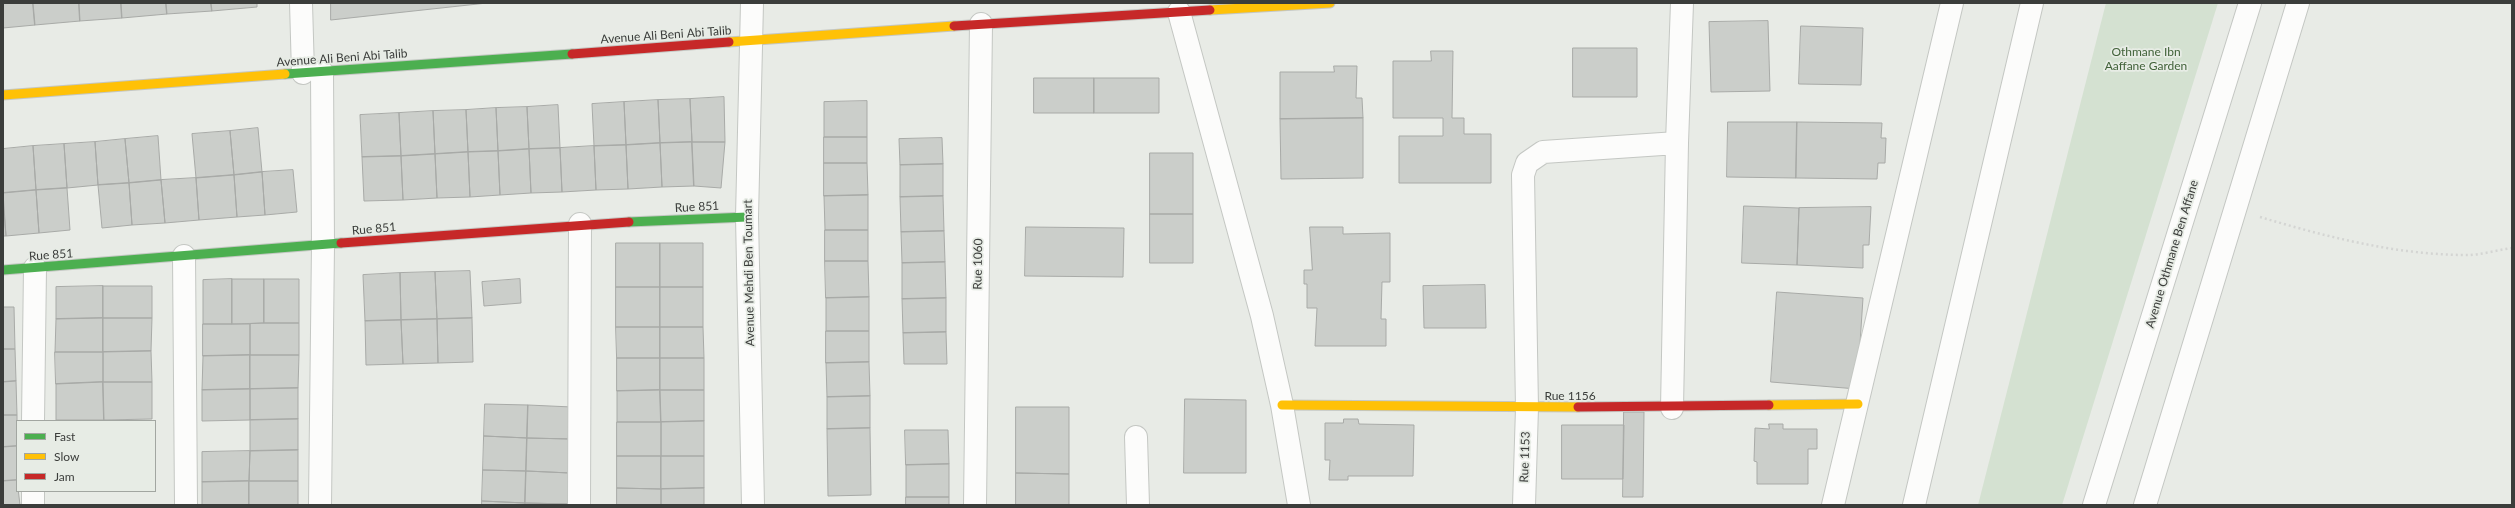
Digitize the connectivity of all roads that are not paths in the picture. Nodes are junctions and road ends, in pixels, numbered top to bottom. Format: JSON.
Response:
{"nodes":[{"id":1,"x":301,"y":3,"type":"edge"},
{"id":2,"x":752,"y":3,"type":"edge"},
{"id":3,"x":1330,"y":3,"type":"edge"},
{"id":4,"x":1682,"y":3,"type":"edge"},
{"id":5,"x":1952,"y":3,"type":"edge"},
{"id":6,"x":2032,"y":3,"type":"edge"},
{"id":7,"x":2250,"y":3,"type":"edge"},
{"id":8,"x":2298,"y":3,"type":"edge"},
{"id":9,"x":1180,"y":12,"type":"junction"},
{"id":10,"x":981,"y":24,"type":"junction"},
{"id":11,"x":750,"y":41,"type":"junction"},
{"id":12,"x":313,"y":72,"type":"junction"},
{"id":13,"x":3,"y":95,"type":"edge"},
{"id":14,"x":1677,"y":143,"type":"junction"},
{"id":15,"x":747,"y":216,"type":"junction"},
{"id":16,"x":580,"y":224,"type":"junction"},
{"id":17,"x":323,"y":245,"type":"junction"},
{"id":18,"x":184,"y":256,"type":"junction"},
{"id":19,"x":35,"y":268,"type":"junction"},
{"id":20,"x":3,"y":270,"type":"edge"},
{"id":21,"x":1858,"y":404,"type":"junction"},
{"id":22,"x":1282,"y":405,"type":"junction"},
{"id":23,"x":1526,"y":408,"type":"junction"},
{"id":24,"x":1672,"y":408,"type":"junction"},
{"id":25,"x":34,"y":420,"type":"edge"},
{"id":26,"x":1136,"y":437,"type":"dead end"},
{"id":27,"x":33,"y":492,"type":"edge"},
{"id":28,"x":33,"y":505,"type":"edge"},
{"id":29,"x":186,"y":505,"type":"edge"},
{"id":30,"x":320,"y":505,"type":"edge"},
{"id":31,"x":579,"y":505,"type":"edge"},
{"id":32,"x":753,"y":505,"type":"edge"},
{"id":33,"x":975,"y":505,"type":"edge"},
{"id":34,"x":1138,"y":505,"type":"edge"},
{"id":35,"x":1299,"y":505,"type":"edge"},
{"id":36,"x":1524,"y":505,"type":"edge"},
{"id":37,"x":1833,"y":505,"type":"edge"},
{"id":38,"x":1914,"y":505,"type":"edge"},
{"id":39,"x":2094,"y":505,"type":"edge"},
{"id":40,"x":2146,"y":505,"type":"edge"}],
"edges":[{"from":1,"to":12,"type":"street"},
{"from":2,"to":11,"type":"street","name":"Avenue Mehdi Ben Toumart"},
{"from":3,"to":9,"type":"street","name":"Avenue Ali Beni Abi Talib"},
{"from":4,"to":14,"type":"street"},
{"from":5,"to":21,"type":"street"},
{"from":6,"to":38,"type":"street"},
{"from":7,"to":39,"type":"street","name":"Avenue Othmane Ben Affane"},
{"from":8,"to":40,"type":"street"},
{"from":9,"to":10,"type":"street","name":"Avenue Ali Beni Abi Talib"},
{"from":9,"to":22,"type":"street"},
{"from":10,"to":11,"type":"street","name":"Avenue Ali Beni Abi Talib"},
{"from":10,"to":33,"type":"street","name":"Rue 1060"},
{"from":11,"to":12,"type":"street","name":"Avenue Ali Beni Abi Talib"},
{"from":11,"to":15,"type":"street","name":"Avenue Mehdi Ben Toumart"},
{"from":12,"to":13,"type":"street","name":"Avenue Ali Beni Abi Talib"},
{"from":12,"to":17,"type":"street"},
{"from":14,"to":23,"type":"street","name":"Rue 1153"},
{"from":14,"to":24,"type":"street"},
{"from":15,"to":16,"type":"street","name":"Rue 851"},
{"from":15,"to":32,"type":"street","name":"Avenue Mehdi Ben Toumart"},
{"from":16,"to":17,"type":"street","name":"Rue 851"},
{"from":16,"to":31,"type":"street"},
{"from":17,"to":18,"type":"street","name":"Rue 851"},
{"from":17,"to":30,"type":"street"},
{"from":18,"to":19,"type":"street","name":"Rue 851"},
{"from":18,"to":29,"type":"street"},
{"from":19,"to":20,"type":"street","name":"Rue 851"},
{"from":19,"to":25,"type":"street"},
{"from":21,"to":24,"type":"street","name":"Rue 1156"},
{"from":21,"to":37,"type":"street"},
{"from":22,"to":23,"type":"street","name":"Rue 1156"},
{"from":22,"to":35,"type":"street"},
{"from":23,"to":24,"type":"street","name":"Rue 1156"},
{"from":23,"to":36,"type":"street","name":"Rue 1153"},
{"from":26,"to":34,"type":"street"},
{"from":27,"to":28,"type":"street"}]}
